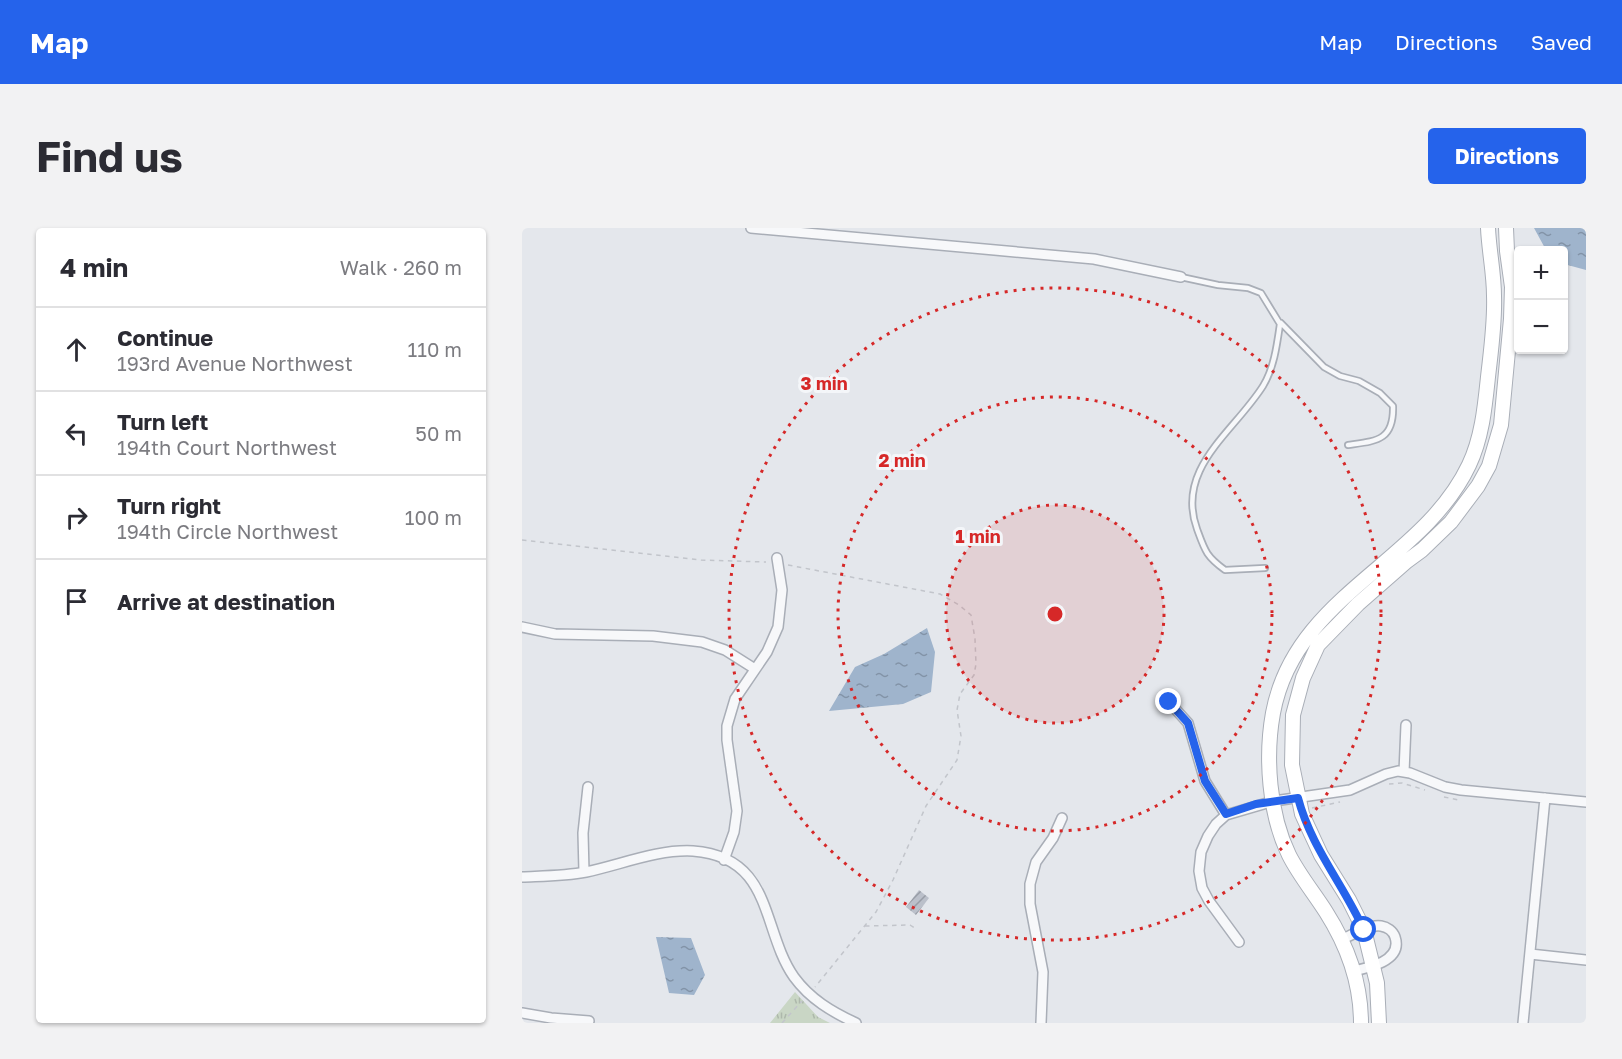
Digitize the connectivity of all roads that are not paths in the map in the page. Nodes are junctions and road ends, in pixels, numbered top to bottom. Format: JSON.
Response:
{"nodes":[{"id":1,"x":751,"y":228,"type":"edge"},
{"id":2,"x":1488,"y":228,"type":"edge"},
{"id":3,"x":1506,"y":228,"type":"edge"},
{"id":4,"x":859,"y":233,"type":"edge"},
{"id":5,"x":1181,"y":276,"type":"joint"},
{"id":6,"x":1278,"y":320,"type":"junction"},
{"id":7,"x":1348,"y":445,"type":"dead end"},
{"id":8,"x":777,"y":558,"type":"dead end"},
{"id":9,"x":1265,"y":568,"type":"dead end"},
{"id":10,"x":522,"y":627,"type":"edge"},
{"id":11,"x":755,"y":669,"type":"junction"},
{"id":12,"x":1169,"y":702,"type":"dead end"},
{"id":13,"x":1406,"y":725,"type":"dead end"},
{"id":14,"x":1404,"y":772,"type":"junction"},
{"id":15,"x":588,"y":788,"type":"dead end"},
{"id":16,"x":1298,"y":798,"type":"junction"},
{"id":17,"x":1545,"y":798,"type":"junction"},
{"id":18,"x":1274,"y":801,"type":"junction"},
{"id":19,"x":1586,"y":802,"type":"edge"},
{"id":20,"x":1226,"y":814,"type":"junction"},
{"id":21,"x":1062,"y":818,"type":"dead end"},
{"id":22,"x":724,"y":860,"type":"junction"},
{"id":23,"x":584,"y":872,"type":"junction"},
{"id":24,"x":522,"y":877,"type":"edge"},
{"id":25,"x":1364,"y":930,"type":"junction"},
{"id":26,"x":1341,"y":940,"type":"junction"},
{"id":27,"x":1239,"y":942,"type":"dead end"},
{"id":28,"x":1530,"y":954,"type":"junction"},
{"id":29,"x":1586,"y":960,"type":"edge"},
{"id":30,"x":1374,"y":966,"type":"junction"},
{"id":31,"x":1353,"y":971,"type":"junction"},
{"id":32,"x":522,"y":1013,"type":"edge"},
{"id":33,"x":589,"y":1021,"type":"dead end"},
{"id":34,"x":856,"y":1023,"type":"edge"},
{"id":35,"x":1041,"y":1023,"type":"edge"},
{"id":36,"x":1361,"y":1023,"type":"edge"},
{"id":37,"x":1379,"y":1023,"type":"edge"},
{"id":38,"x":1523,"y":1023,"type":"edge"}],
"edges":[{"from":1,"to":4,"type":"street"},
{"from":2,"to":18,"type":"street"},
{"from":3,"to":16,"type":"street"},
{"from":4,"to":5,"type":"street"},
{"from":5,"to":6,"type":"lane"},
{"from":6,"to":7,"type":"lane"},
{"from":6,"to":9,"type":"lane"},
{"from":8,"to":11,"type":"street"},
{"from":10,"to":11,"type":"street"},
{"from":11,"to":22,"type":"street"},
{"from":12,"to":20,"type":"street"},
{"from":13,"to":14,"type":"street"},
{"from":14,"to":16,"type":"street"},
{"from":14,"to":17,"type":"street"},
{"from":15,"to":23,"type":"street"},
{"from":16,"to":18,"type":"street"},
{"from":16,"to":25,"type":"street"},
{"from":17,"to":19,"type":"street"},
{"from":17,"to":28,"type":"street"},
{"from":18,"to":20,"type":"street"},
{"from":18,"to":26,"type":"street"},
{"from":20,"to":27,"type":"street"},
{"from":21,"to":35,"type":"street"},
{"from":22,"to":23,"type":"street"},
{"from":22,"to":34,"type":"street"},
{"from":23,"to":24,"type":"street"},
{"from":25,"to":26,"type":"street"},
{"from":25,"to":30,"type":"street"},
{"from":25,"to":30,"type":"street"},
{"from":26,"to":31,"type":"street"},
{"from":28,"to":29,"type":"street"},
{"from":28,"to":38,"type":"street"},
{"from":30,"to":31,"type":"street"},
{"from":30,"to":37,"type":"street"},
{"from":31,"to":36,"type":"street"},
{"from":32,"to":33,"type":"street"}]}
